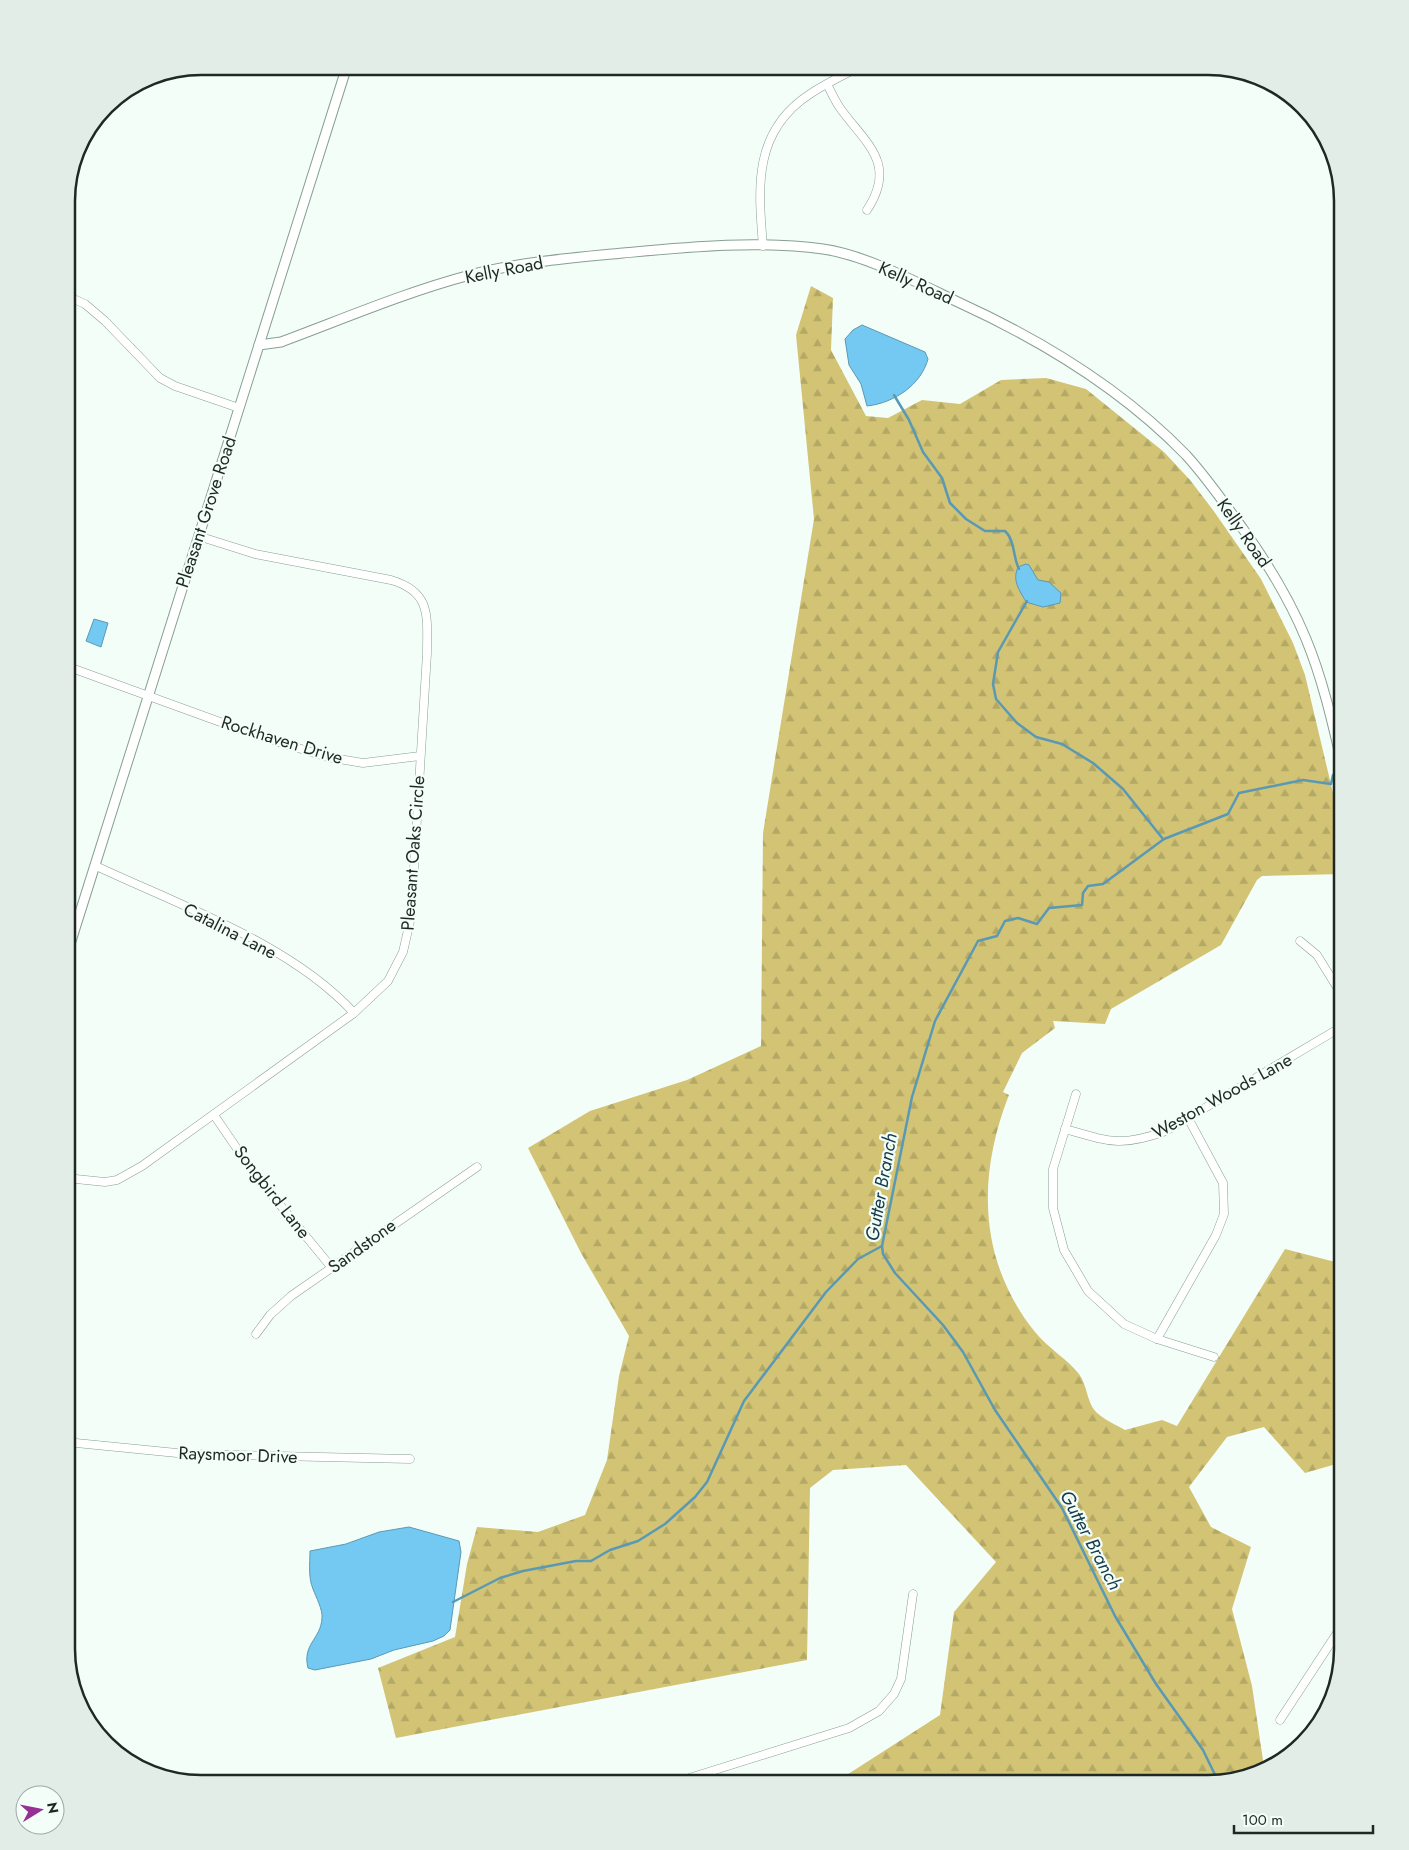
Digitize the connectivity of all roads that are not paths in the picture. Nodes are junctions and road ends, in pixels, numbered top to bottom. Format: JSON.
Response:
{"nodes":[{"id":1,"x":345,"y":75,"type":"edge"},
{"id":2,"x":844,"y":75,"type":"edge"},
{"id":3,"x":827,"y":84,"type":"junction"},
{"id":4,"x":867,"y":210,"type":"dead end"},
{"id":5,"x":763,"y":246,"type":"junction"},
{"id":6,"x":75,"y":300,"type":"edge"},
{"id":7,"x":259,"y":345,"type":"junction"},
{"id":8,"x":239,"y":408,"type":"junction"},
{"id":9,"x":198,"y":536,"type":"junction"},
{"id":10,"x":75,"y":669,"type":"edge"},
{"id":11,"x":148,"y":694,"type":"junction"},
{"id":12,"x":1334,"y":732,"type":"edge"},
{"id":13,"x":420,"y":756,"type":"junction"},
{"id":14,"x":96,"y":866,"type":"junction"},
{"id":15,"x":75,"y":930,"type":"edge"},
{"id":16,"x":1300,"y":941,"type":"dead end"},
{"id":17,"x":1334,"y":982,"type":"edge"},
{"id":18,"x":354,"y":1013,"type":"junction"},
{"id":19,"x":1334,"y":1031,"type":"edge"},
{"id":20,"x":1076,"y":1094,"type":"dead end"},
{"id":21,"x":214,"y":1115,"type":"junction"},
{"id":22,"x":1188,"y":1118,"type":"junction"},
{"id":23,"x":1065,"y":1129,"type":"junction"},
{"id":24,"x":477,"y":1167,"type":"dead end"},
{"id":25,"x":75,"y":1179,"type":"edge"},
{"id":26,"x":332,"y":1268,"type":"junction"},
{"id":27,"x":256,"y":1334,"type":"dead end"},
{"id":28,"x":1157,"y":1339,"type":"junction"},
{"id":29,"x":1214,"y":1357,"type":"dead end"},
{"id":30,"x":75,"y":1443,"type":"edge"},
{"id":31,"x":410,"y":1459,"type":"dead end"},
{"id":32,"x":913,"y":1594,"type":"dead end"},
{"id":33,"x":1334,"y":1638,"type":"edge"},
{"id":34,"x":1280,"y":1720,"type":"dead end"},
{"id":35,"x":700,"y":1775,"type":"edge"}],
"edges":[{"from":1,"to":7,"type":"street","name":"Pleasant Grove Road"},
{"from":2,"to":3,"type":"street"},
{"from":3,"to":4,"type":"street"},
{"from":3,"to":5,"type":"street"},
{"from":5,"to":7,"type":"street","name":"Kelly Road"},
{"from":5,"to":12,"type":"street","name":"Kelly Road"},
{"from":6,"to":8,"type":"street"},
{"from":7,"to":8,"type":"street","name":"Pleasant Grove Road"},
{"from":8,"to":9,"type":"street","name":"Pleasant Grove Road"},
{"from":9,"to":11,"type":"street","name":"Pleasant Grove Road"},
{"from":9,"to":13,"type":"street","name":"Pleasant Oaks Circle"},
{"from":10,"to":11,"type":"street","name":"Rockhaven Drive"},
{"from":11,"to":13,"type":"street","name":"Rockhaven Drive"},
{"from":11,"to":14,"type":"street","name":"Pleasant Grove Road"},
{"from":13,"to":18,"type":"street","name":"Pleasant Oaks Circle"},
{"from":14,"to":15,"type":"street","name":"Pleasant Grove Road"},
{"from":14,"to":18,"type":"street","name":"Catalina Lane"},
{"from":16,"to":17,"type":"street"},
{"from":18,"to":21,"type":"street","name":"Pleasant Oaks Circle"},
{"from":19,"to":22,"type":"street","name":"Weston Woods Lane"},
{"from":20,"to":23,"type":"street"},
{"from":21,"to":25,"type":"street","name":"Pleasant Oaks Circle"},
{"from":21,"to":26,"type":"street","name":"Songbird Lane"},
{"from":22,"to":23,"type":"street","name":"Weston Woods Lane"},
{"from":22,"to":28,"type":"street"},
{"from":23,"to":28,"type":"street"},
{"from":24,"to":26,"type":"street","name":"Sandstone"},
{"from":26,"to":27,"type":"street","name":"Sandstone"},
{"from":28,"to":29,"type":"street"},
{"from":30,"to":31,"type":"street","name":"Raysmoor Drive"},
{"from":32,"to":35,"type":"street"},
{"from":33,"to":34,"type":"street"}]}
